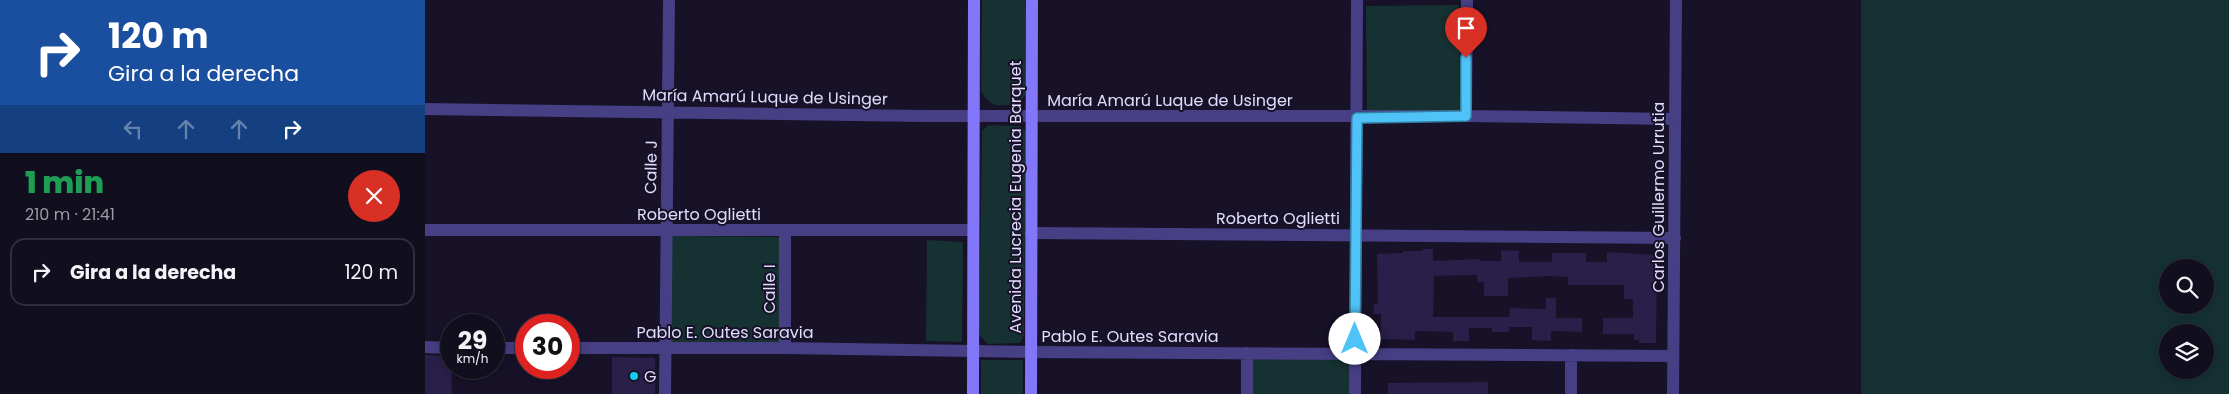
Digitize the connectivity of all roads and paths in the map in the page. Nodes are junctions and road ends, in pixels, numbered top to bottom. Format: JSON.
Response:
{"nodes":[{"id":1,"x":669,"y":0,"type":"edge"},
{"id":2,"x":974,"y":0,"type":"edge"},
{"id":3,"x":1032,"y":0,"type":"edge"},
{"id":4,"x":1357,"y":0,"type":"edge"},
{"id":5,"x":1467,"y":0,"type":"edge"},
{"id":6,"x":1676,"y":0,"type":"edge"},
{"id":7,"x":425,"y":109,"type":"edge"},
{"id":8,"x":668,"y":113,"type":"junction"},
{"id":9,"x":974,"y":116,"type":"junction"},
{"id":10,"x":1031,"y":116,"type":"junction"},
{"id":11,"x":1466,"y":116,"type":"junction"},
{"id":12,"x":1357,"y":118,"type":"junction"},
{"id":13,"x":1675,"y":119,"type":"junction"},
{"id":14,"x":425,"y":230,"type":"edge"},
{"id":15,"x":785,"y":230,"type":"junction"},
{"id":16,"x":973,"y":230,"type":"junction"},
{"id":17,"x":667,"y":231,"type":"junction"},
{"id":18,"x":1031,"y":234,"type":"junction"},
{"id":19,"x":1356,"y":235,"type":"junction"},
{"id":20,"x":1675,"y":238,"type":"junction"},
{"id":21,"x":425,"y":348,"type":"edge"},
{"id":22,"x":440,"y":348,"type":"edge"},
{"id":23,"x":580,"y":348,"type":"edge"},
{"id":24,"x":785,"y":348,"type":"junction"},
{"id":25,"x":665,"y":349,"type":"junction"},
{"id":26,"x":973,"y":351,"type":"junction"},
{"id":27,"x":1031,"y":352,"type":"junction"},
{"id":28,"x":1247,"y":353,"type":"junction"},
{"id":29,"x":1355,"y":354,"type":"junction"},
{"id":30,"x":1571,"y":355,"type":"junction"},
{"id":31,"x":1673,"y":356,"type":"junction"},
{"id":32,"x":665,"y":394,"type":"edge"},
{"id":33,"x":973,"y":394,"type":"edge"},
{"id":34,"x":1031,"y":394,"type":"edge"},
{"id":35,"x":1247,"y":394,"type":"edge"},
{"id":36,"x":1355,"y":394,"type":"edge"},
{"id":37,"x":1571,"y":394,"type":"edge"},
{"id":38,"x":1673,"y":394,"type":"edge"}],
"edges":[{"from":1,"to":8,"type":"street","name":"Calle J"},
{"from":2,"to":9,"type":"street"},
{"from":3,"to":10,"type":"street","name":"Avenida Lucrecia Eugenia Barquet"},
{"from":4,"to":12,"type":"street"},
{"from":5,"to":11,"type":"street"},
{"from":6,"to":13,"type":"street","name":"Carlos Guillermo Urrutia"},
{"from":7,"to":8,"type":"street","name":"María Amarú Luque de Usinger"},
{"from":8,"to":9,"type":"street","name":"María Amarú Luque de Usinger"},
{"from":8,"to":17,"type":"street","name":"Calle J"},
{"from":9,"to":10,"type":"street","name":"María Amarú Luque de Usinger"},
{"from":9,"to":16,"type":"street"},
{"from":10,"to":12,"type":"street","name":"María Amarú Luque de Usinger"},
{"from":10,"to":18,"type":"street","name":"Avenida Lucrecia Eugenia Barquet"},
{"from":11,"to":12,"type":"street","name":"María Amarú Luque de Usinger"},
{"from":11,"to":13,"type":"street","name":"María Amarú Luque de Usinger"},
{"from":12,"to":19,"type":"street"},
{"from":13,"to":20,"type":"street","name":"Carlos Guillermo Urrutia"},
{"from":14,"to":17,"type":"street","name":"Roberto Oglietti"},
{"from":15,"to":16,"type":"street","name":"Roberto Oglietti"},
{"from":15,"to":17,"type":"street","name":"Roberto Oglietti"},
{"from":15,"to":24,"type":"street","name":"Calle I"},
{"from":16,"to":26,"type":"street"},
{"from":17,"to":25,"type":"street","name":"Calle J"},
{"from":18,"to":19,"type":"street","name":"Roberto Oglietti"},
{"from":18,"to":27,"type":"street","name":"Avenida Lucrecia Eugenia Barquet"},
{"from":19,"to":20,"type":"street","name":"Roberto Oglietti"},
{"from":19,"to":29,"type":"street"},
{"from":20,"to":31,"type":"street","name":"Carlos Guillermo Urrutia"},
{"from":21,"to":22,"type":"street"},
{"from":23,"to":25,"type":"street","name":"Pablo E. Outes Saravia"},
{"from":24,"to":25,"type":"street","name":"Pablo E. Outes Saravia"},
{"from":24,"to":26,"type":"street","name":"Pablo E. Outes Saravia"},
{"from":25,"to":32,"type":"street","name":"Calle J"},
{"from":26,"to":27,"type":"street","name":"Pablo E. Outes Saravia"},
{"from":26,"to":33,"type":"street"},
{"from":27,"to":28,"type":"street","name":"Pablo E. Outes Saravia"},
{"from":27,"to":34,"type":"street","name":"Avenida Lucrecia Eugenia Barquet"},
{"from":28,"to":29,"type":"street","name":"Pablo E. Outes Saravia"},
{"from":28,"to":35,"type":"street"},
{"from":29,"to":30,"type":"street","name":"Pablo E. Outes Saravia"},
{"from":29,"to":36,"type":"street"},
{"from":30,"to":31,"type":"street","name":"Pablo E. Outes Saravia"},
{"from":30,"to":37,"type":"street"},
{"from":31,"to":38,"type":"street","name":"Carlos Guillermo Urrutia"}]}
